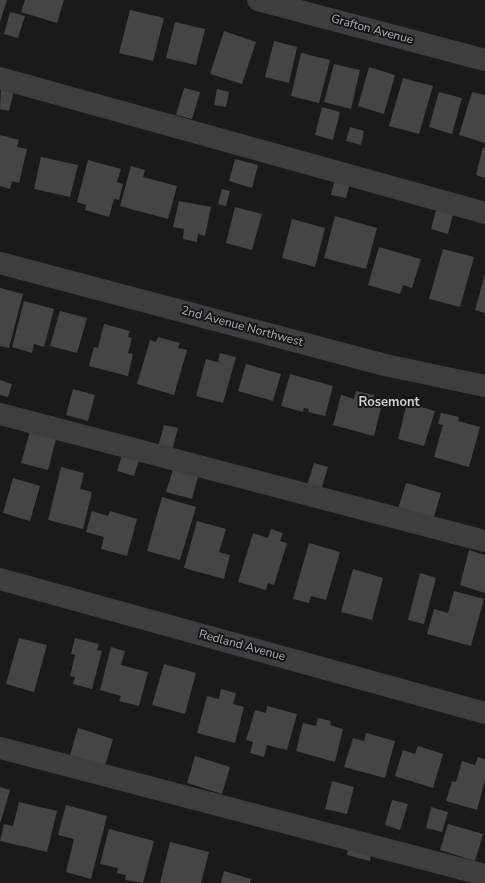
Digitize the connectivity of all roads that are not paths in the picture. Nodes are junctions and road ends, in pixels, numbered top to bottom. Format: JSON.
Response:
{"nodes":[{"id":1,"x":258,"y":0,"type":"edge"},
{"id":2,"x":485,"y":60,"type":"edge"},
{"id":3,"x":0,"y":78,"type":"edge"},
{"id":4,"x":485,"y":213,"type":"edge"},
{"id":5,"x":0,"y":263,"type":"edge"},
{"id":6,"x":485,"y":386,"type":"edge"},
{"id":7,"x":0,"y":414,"type":"edge"},
{"id":8,"x":485,"y":541,"type":"edge"},
{"id":9,"x":0,"y":579,"type":"edge"},
{"id":10,"x":485,"y":713,"type":"edge"},
{"id":11,"x":0,"y":748,"type":"edge"},
{"id":12,"x":485,"y":875,"type":"edge"}],
"edges":[{"from":1,"to":2,"type":"street","name":"Grafton Avenue"},
{"from":3,"to":4,"type":"street"},
{"from":5,"to":6,"type":"street","name":"2nd Avenue Northwest"},
{"from":7,"to":8,"type":"street"},
{"from":9,"to":10,"type":"street","name":"Redland Avenue"},
{"from":11,"to":12,"type":"street"}]}
